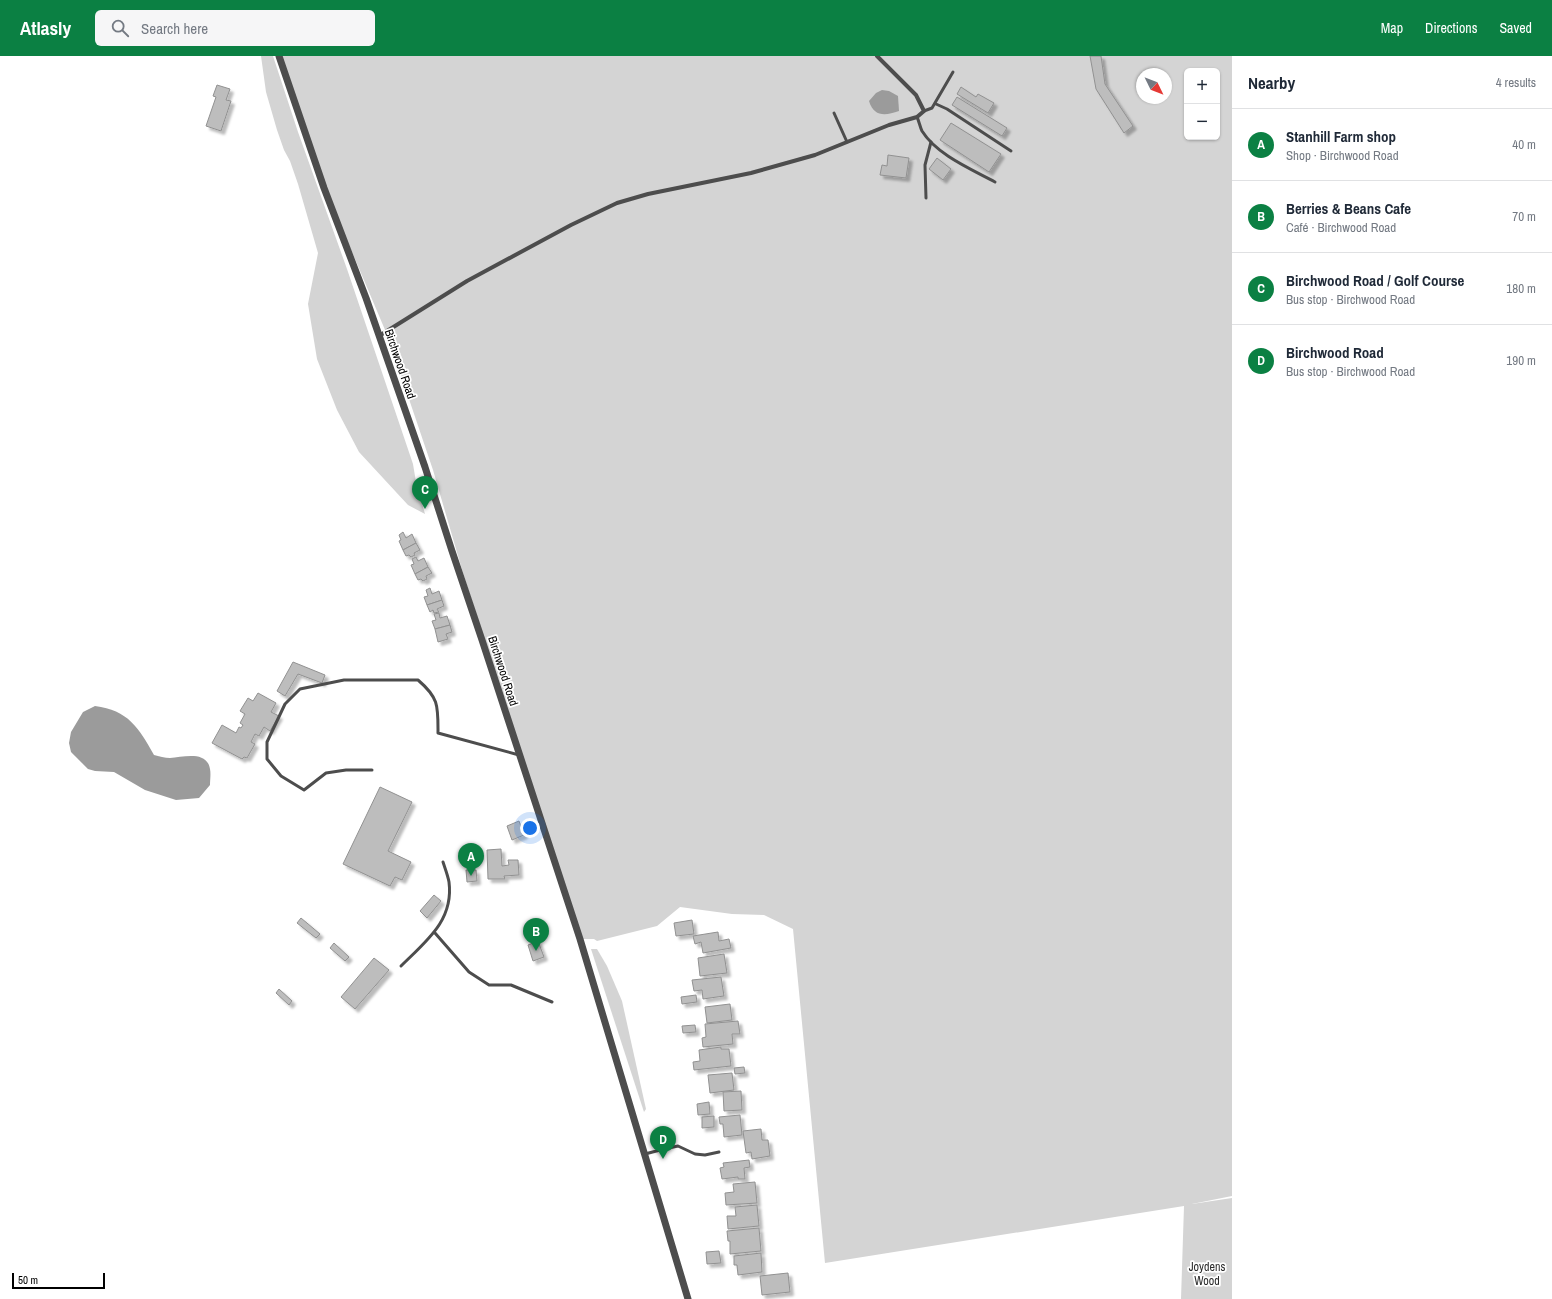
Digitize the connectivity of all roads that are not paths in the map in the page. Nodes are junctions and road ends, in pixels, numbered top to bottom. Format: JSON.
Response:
{"nodes":[{"id":1,"x":279,"y":56,"type":"edge"},
{"id":2,"x":876,"y":56,"type":"edge"},
{"id":3,"x":953,"y":72,"type":"dead end"},
{"id":4,"x":936,"y":104,"type":"junction"},
{"id":5,"x":924,"y":111,"type":"junction"},
{"id":6,"x":834,"y":113,"type":"dead end"},
{"id":7,"x":917,"y":116,"type":"junction"},
{"id":8,"x":847,"y":142,"type":"junction"},
{"id":9,"x":931,"y":142,"type":"junction"},
{"id":10,"x":1012,"y":151,"type":"dead end"},
{"id":11,"x":995,"y":182,"type":"dead end"},
{"id":12,"x":926,"y":198,"type":"dead end"},
{"id":13,"x":379,"y":336,"type":"junction"},
{"id":14,"x":519,"y":755,"type":"junction"},
{"id":15,"x":372,"y":770,"type":"dead end"},
{"id":16,"x":444,"y":862,"type":"dead end"},
{"id":17,"x":435,"y":933,"type":"junction"},
{"id":18,"x":400,"y":966,"type":"dead end"},
{"id":19,"x":552,"y":1002,"type":"dead end"},
{"id":20,"x":719,"y":1152,"type":"dead end"},
{"id":21,"x":645,"y":1154,"type":"junction"},
{"id":22,"x":688,"y":1299,"type":"edge"}],
"edges":[{"from":1,"to":13,"type":"street","name":"Birchwood Road"},
{"from":2,"to":5,"type":"street"},
{"from":3,"to":4,"type":"lane"},
{"from":4,"to":5,"type":"lane"},
{"from":4,"to":10,"type":"lane"},
{"from":5,"to":7,"type":"street"},
{"from":6,"to":8,"type":"lane"},
{"from":7,"to":8,"type":"street"},
{"from":7,"to":9,"type":"lane"},
{"from":8,"to":13,"type":"street"},
{"from":9,"to":11,"type":"lane"},
{"from":9,"to":12,"type":"lane"},
{"from":13,"to":14,"type":"street","name":"Birchwood Road"},
{"from":14,"to":15,"type":"lane"},
{"from":14,"to":21,"type":"street","name":"Birchwood Road"},
{"from":16,"to":17,"type":"lane"},
{"from":17,"to":18,"type":"lane"},
{"from":17,"to":19,"type":"lane"},
{"from":20,"to":21,"type":"lane"},
{"from":21,"to":22,"type":"street","name":"Birchwood Road"}]}
